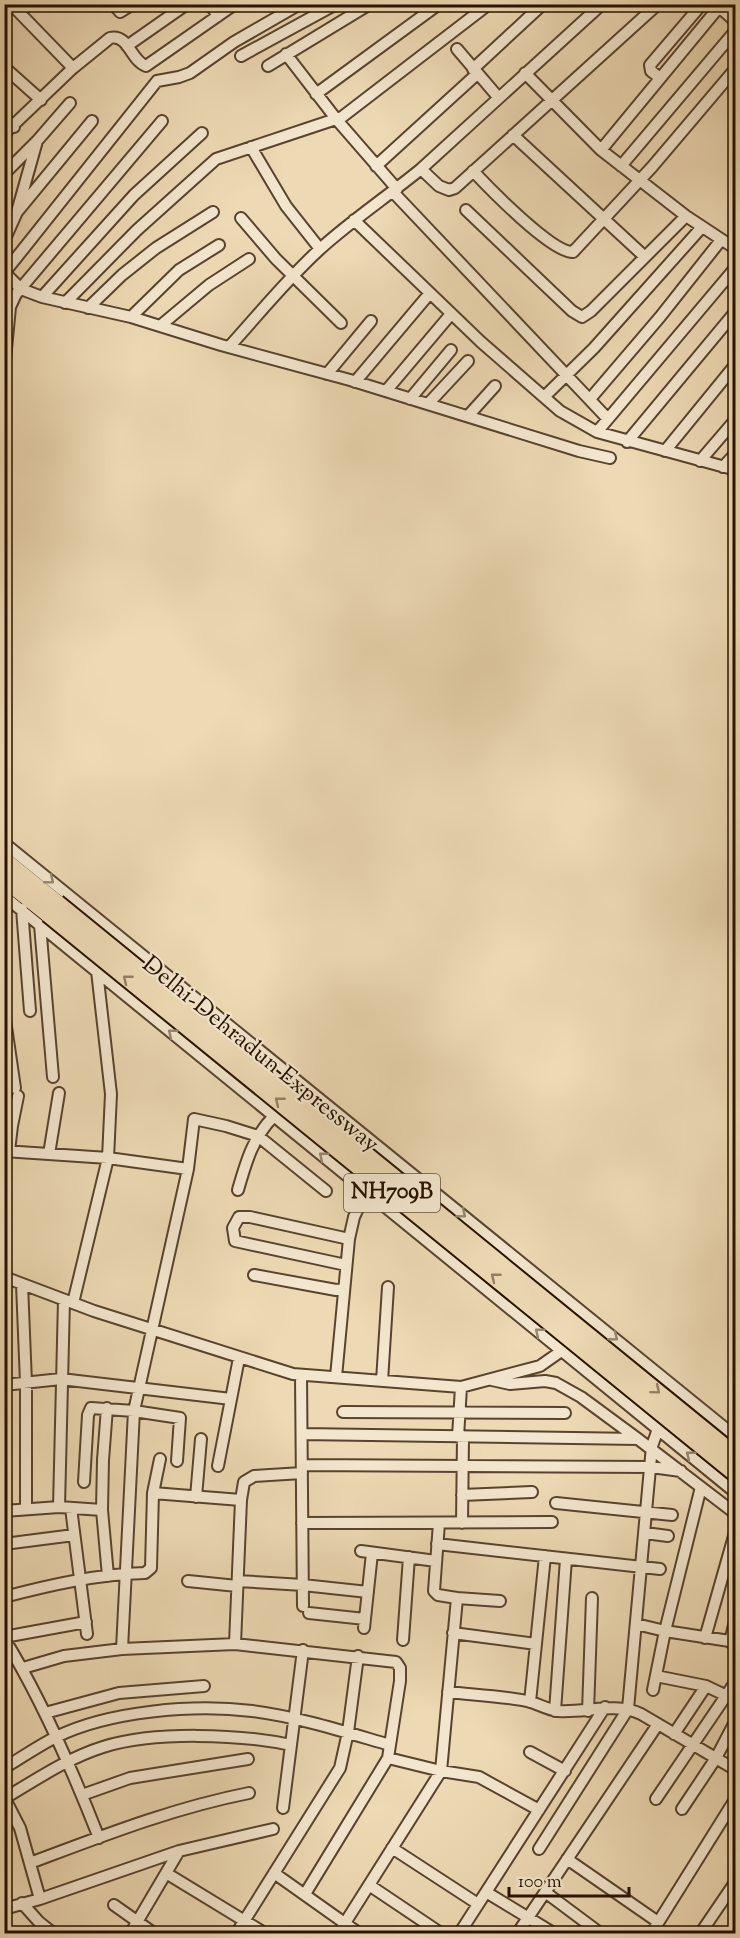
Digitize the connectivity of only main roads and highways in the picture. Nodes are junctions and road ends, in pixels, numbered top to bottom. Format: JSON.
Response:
{"nodes":[{"id":1,"x":4,"y":860,"type":"edge"},
{"id":2,"x":4,"y":879,"type":"edge"},
{"id":3,"x":48,"y":914,"type":"junction"},
{"id":4,"x":735,"y":1456,"type":"edge"},
{"id":5,"x":735,"y":1474,"type":"edge"}],
"edges":[{"from":1,"to":3,"type":"highway","name":"Delhi-Dehradun Expressway","number":"NH709B"},
{"from":2,"to":3,"type":"highway","name":"Delhi-Dehradun Expressway","number":"NH709B"},
{"from":3,"to":4,"type":"highway","name":"Delhi-Dehradun Expressway","number":"NH709B","one_way":true,"bridge":true},
{"from":5,"to":3,"type":"highway","name":"Delhi-Dehradun Expressway","number":"NH709B","one_way":true,"bridge":true}]}
